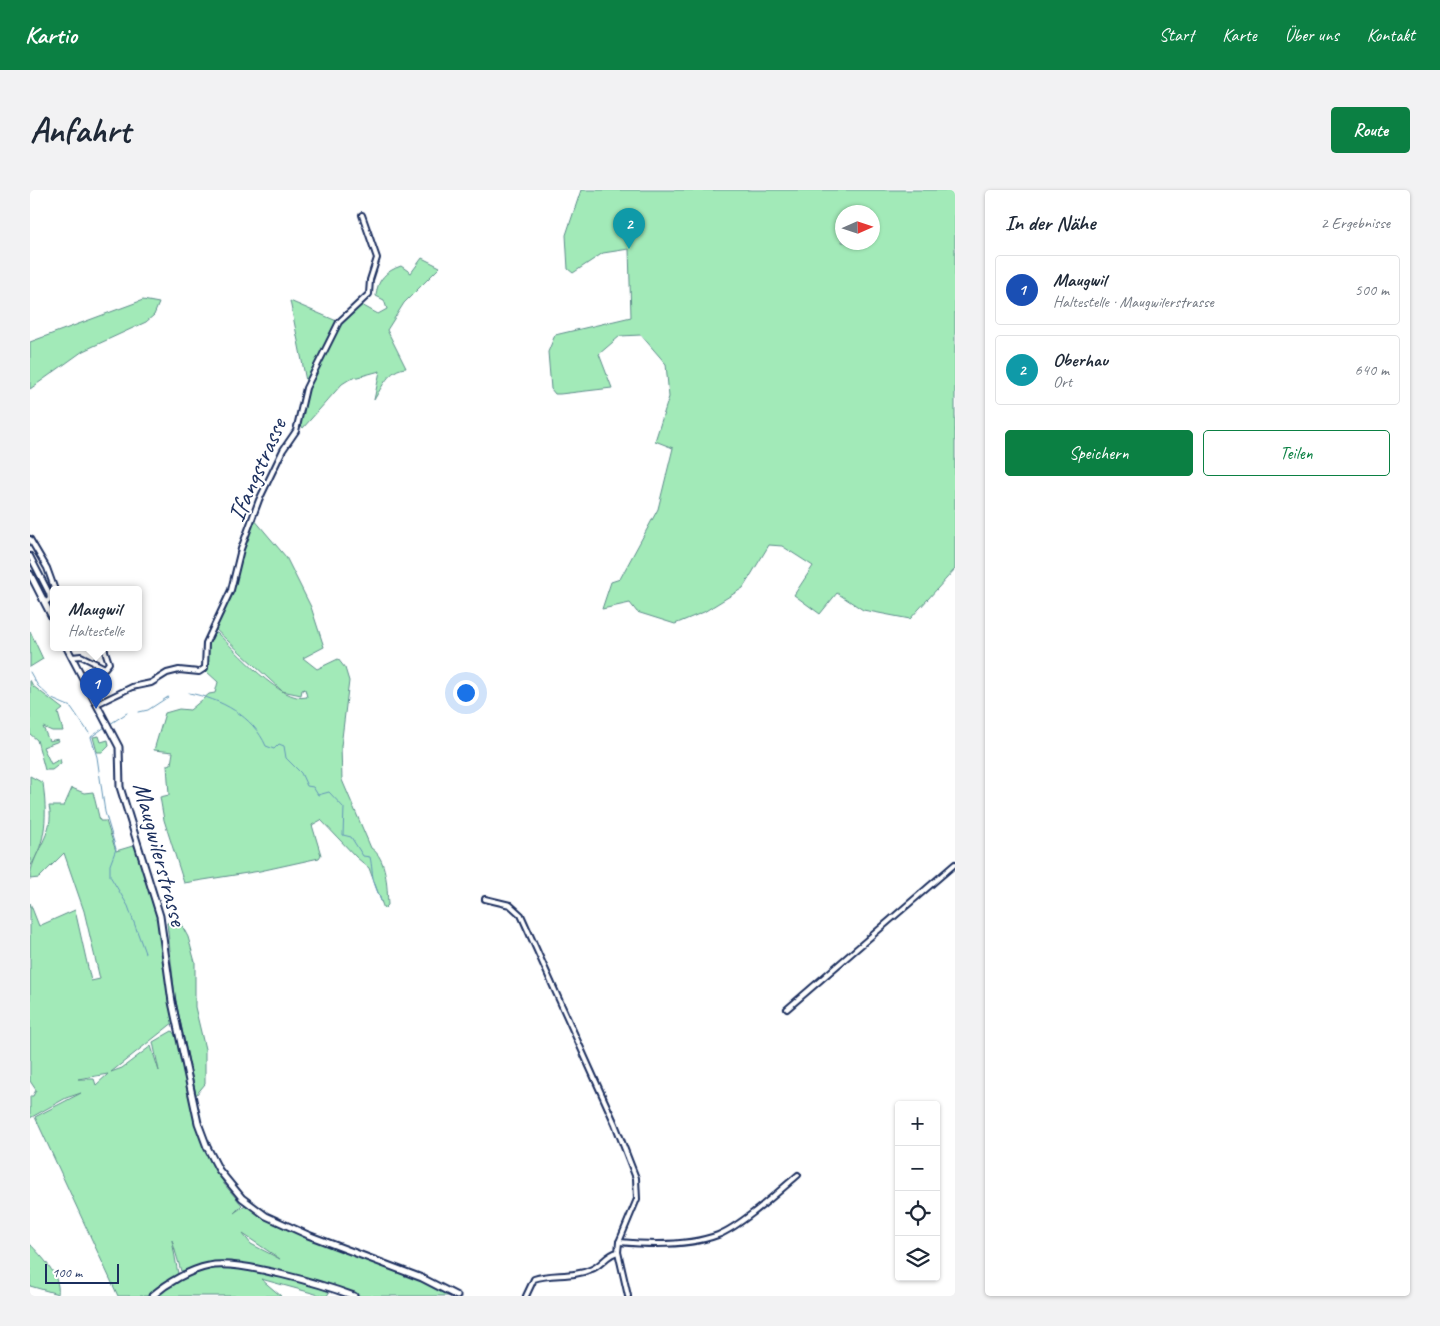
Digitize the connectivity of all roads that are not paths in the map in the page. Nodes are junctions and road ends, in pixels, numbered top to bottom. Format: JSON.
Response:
{"nodes":[{"id":1,"x":362,"y":215,"type":"dead end"},
{"id":2,"x":30,"y":539,"type":"edge"},
{"id":3,"x":30,"y":556,"type":"edge"},
{"id":4,"x":30,"y":574,"type":"edge"},
{"id":5,"x":54,"y":586,"type":"edge"},
{"id":6,"x":46,"y":602,"type":"junction"},
{"id":7,"x":50,"y":610,"type":"edge"},
{"id":8,"x":68,"y":651,"type":"edge"},
{"id":9,"x":105,"y":651,"type":"edge"},
{"id":10,"x":72,"y":657,"type":"junction"},
{"id":11,"x":97,"y":704,"type":"junction"},
{"id":12,"x":955,"y":864,"type":"edge"},
{"id":13,"x":486,"y":899,"type":"dead end"},
{"id":14,"x":787,"y":1009,"type":"dead end"},
{"id":15,"x":798,"y":1175,"type":"dead end"},
{"id":16,"x":619,"y":1242,"type":"junction"},
{"id":17,"x":618,"y":1252,"type":"junction"},
{"id":18,"x":152,"y":1296,"type":"edge"},
{"id":19,"x":354,"y":1296,"type":"edge"},
{"id":20,"x":457,"y":1296,"type":"edge"},
{"id":21,"x":526,"y":1296,"type":"edge"},
{"id":22,"x":628,"y":1296,"type":"edge"}],
"edges":[{"from":1,"to":11,"type":"street","name":"Ifangstrasse"},
{"from":2,"to":5,"type":"street"},
{"from":3,"to":6,"type":"street"},
{"from":4,"to":6,"type":"street"},
{"from":6,"to":7,"type":"street"},
{"from":8,"to":10,"type":"street","name":"Maugwilerstrasse"},
{"from":9,"to":10,"type":"street"},
{"from":10,"to":11,"type":"street","name":"Maugwilerstrasse"},
{"from":11,"to":20,"type":"street","name":"Maugwilerstrasse"},
{"from":12,"to":14,"type":"street"},
{"from":13,"to":16,"type":"street"},
{"from":15,"to":16,"type":"street"},
{"from":16,"to":17,"type":"street"},
{"from":17,"to":21,"type":"street"},
{"from":17,"to":22,"type":"street"},
{"from":18,"to":19,"type":"street"}]}
